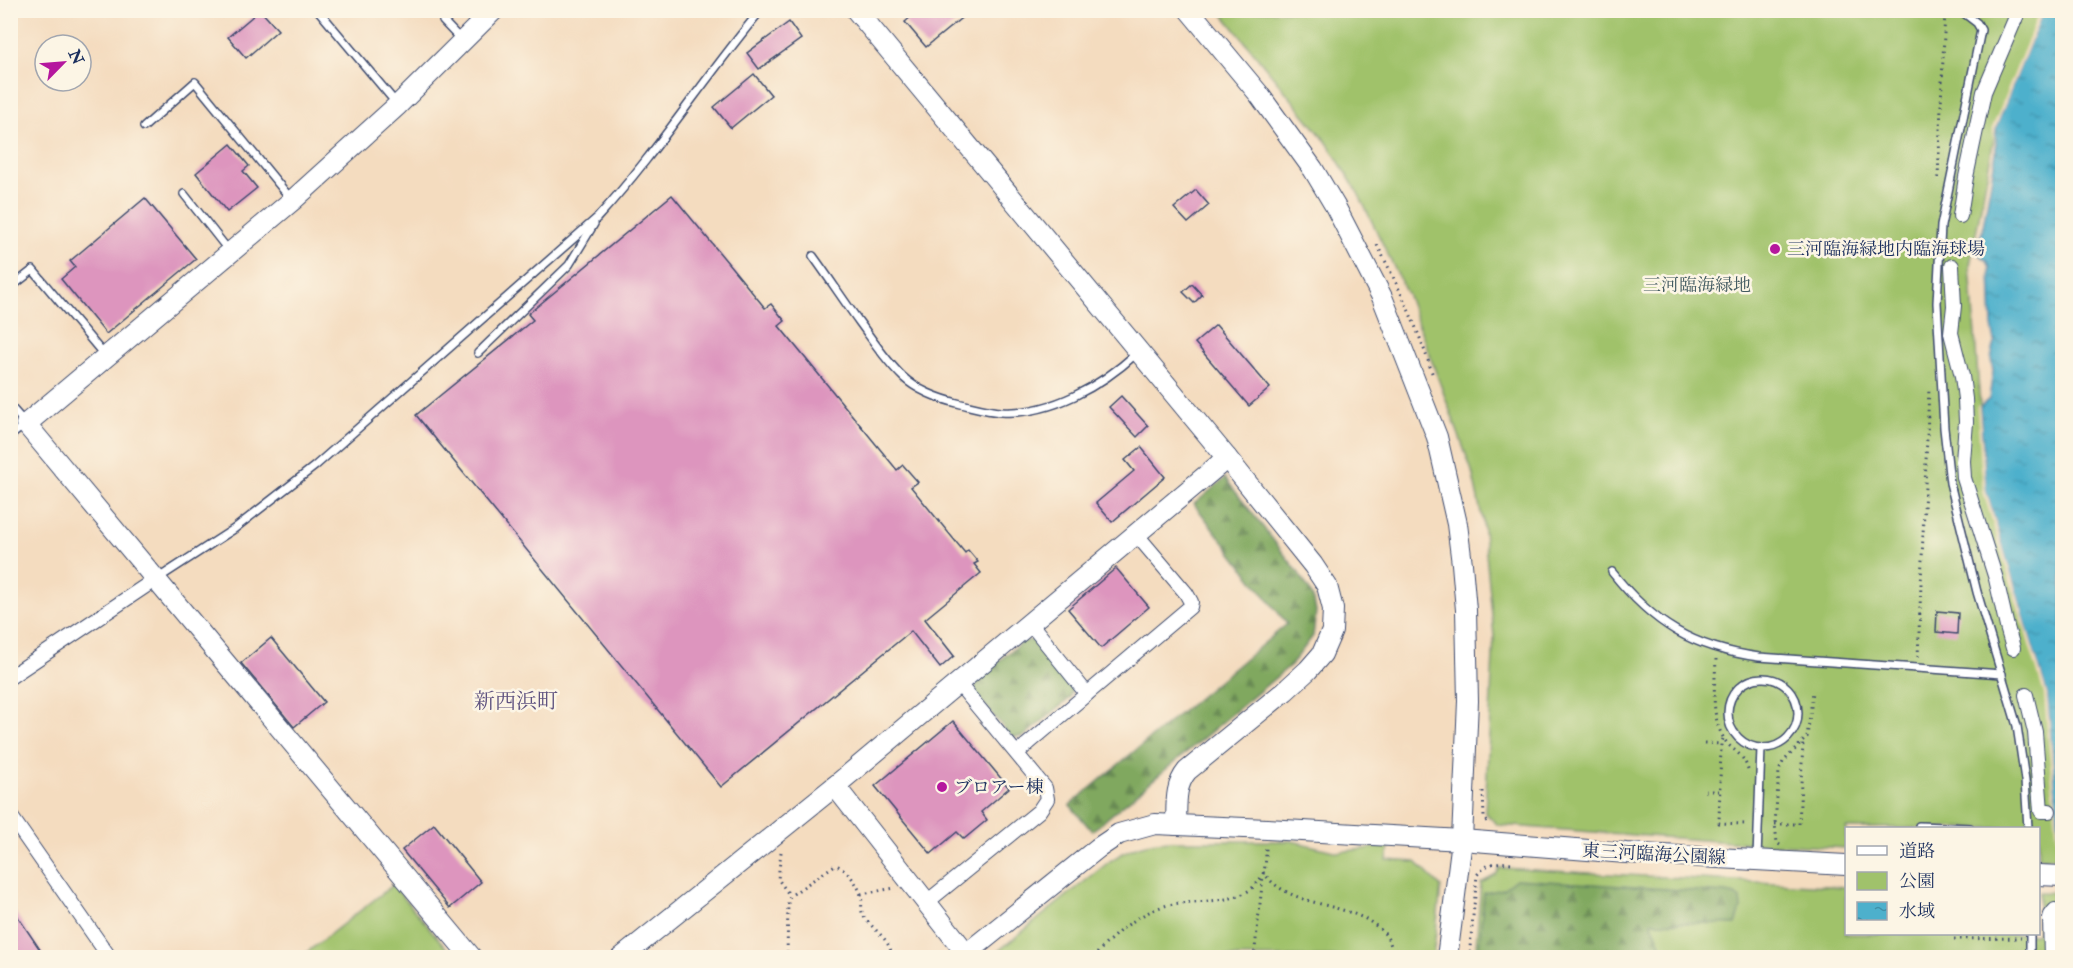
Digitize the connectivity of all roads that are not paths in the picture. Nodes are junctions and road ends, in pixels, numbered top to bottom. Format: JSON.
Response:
{"nodes":[{"id":1,"x":318,"y":10,"type":"edge"},
{"id":2,"x":494,"y":10,"type":"edge"},
{"id":3,"x":760,"y":10,"type":"edge"},
{"id":4,"x":856,"y":10,"type":"edge"},
{"id":5,"x":1189,"y":10,"type":"edge"},
{"id":6,"x":1960,"y":10,"type":"edge"},
{"id":7,"x":2019,"y":10,"type":"edge"},
{"id":8,"x":443,"y":21,"type":"dead end"},
{"id":9,"x":462,"y":42,"type":"junction"},
{"id":10,"x":398,"y":105,"type":"junction"},
{"id":11,"x":144,"y":127,"type":"dead end"},
{"id":12,"x":184,"y":194,"type":"dead end"},
{"id":13,"x":293,"y":200,"type":"junction"},
{"id":14,"x":1960,"y":216,"type":"dead end"},
{"id":15,"x":597,"y":218,"type":"junction"},
{"id":16,"x":230,"y":253,"type":"junction"},
{"id":17,"x":813,"y":256,"type":"dead end"},
{"id":18,"x":1952,"y":266,"type":"dead end"},
{"id":19,"x":10,"y":288,"type":"edge"},
{"id":20,"x":1139,"y":351,"type":"junction"},
{"id":21,"x":478,"y":353,"type":"dead end"},
{"id":22,"x":106,"y":357,"type":"junction"},
{"id":23,"x":10,"y":406,"type":"edge"},
{"id":24,"x":18,"y":430,"type":"edge"},
{"id":25,"x":1227,"y":458,"type":"junction"},
{"id":26,"x":1136,"y":534,"type":"junction"},
{"id":27,"x":1612,"y":572,"type":"dead end"},
{"id":28,"x":156,"y":579,"type":"junction"},
{"id":29,"x":1030,"y":623,"type":"junction"},
{"id":30,"x":2013,"y":648,"type":"dead end"},
{"id":31,"x":2002,"y":675,"type":"junction"},
{"id":32,"x":10,"y":677,"type":"edge"},
{"id":33,"x":958,"y":683,"type":"junction"},
{"id":34,"x":1087,"y":694,"type":"junction"},
{"id":35,"x":2026,"y":694,"type":"dead end"},
{"id":36,"x":1761,"y":748,"type":"junction"},
{"id":37,"x":1017,"y":753,"type":"junction"},
{"id":38,"x":835,"y":786,"type":"junction"},
{"id":39,"x":2049,"y":811,"type":"dead end"},
{"id":40,"x":10,"y":815,"type":"edge"},
{"id":41,"x":1176,"y":825,"type":"junction"},
{"id":42,"x":1919,"y":826,"type":"dead end"},
{"id":43,"x":1944,"y":827,"type":"edge"},
{"id":44,"x":2028,"y":827,"type":"edge"},
{"id":45,"x":1462,"y":840,"type":"junction"},
{"id":46,"x":1757,"y":860,"type":"junction"},
{"id":47,"x":1845,"y":865,"type":"edge"},
{"id":48,"x":2040,"y":875,"type":"edge"},
{"id":49,"x":2062,"y":876,"type":"edge"},
{"id":50,"x":927,"y":902,"type":"junction"},
{"id":51,"x":2055,"y":910,"type":"dead end"},
{"id":52,"x":2030,"y":936,"type":"edge"},
{"id":53,"x":963,"y":955,"type":"edge"},
{"id":54,"x":110,"y":957,"type":"edge"},
{"id":55,"x":472,"y":957,"type":"edge"},
{"id":56,"x":621,"y":957,"type":"edge"},
{"id":57,"x":1447,"y":957,"type":"edge"},
{"id":58,"x":2030,"y":957,"type":"edge"},
{"id":59,"x":2051,"y":957,"type":"edge"}],
"edges":[{"from":1,"to":10,"type":"lane"},
{"from":2,"to":9,"type":"street"},
{"from":3,"to":15,"type":"lane"},
{"from":4,"to":20,"type":"street"},
{"from":5,"to":45,"type":"street"},
{"from":6,"to":31,"type":"lane"},
{"from":7,"to":14,"type":"street"},
{"from":8,"to":9,"type":"lane"},
{"from":9,"to":10,"type":"street"},
{"from":10,"to":13,"type":"street"},
{"from":11,"to":13,"type":"lane"},
{"from":12,"to":16,"type":"lane"},
{"from":13,"to":16,"type":"street"},
{"from":15,"to":21,"type":"lane"},
{"from":15,"to":28,"type":"lane"},
{"from":16,"to":22,"type":"street"},
{"from":17,"to":20,"type":"lane"},
{"from":18,"to":30,"type":"street"},
{"from":19,"to":22,"type":"lane"},
{"from":20,"to":25,"type":"street"},
{"from":22,"to":24,"type":"street"},
{"from":23,"to":24,"type":"lane"},
{"from":24,"to":28,"type":"street"},
{"from":25,"to":26,"type":"street"},
{"from":25,"to":41,"type":"street"},
{"from":26,"to":29,"type":"street"},
{"from":26,"to":34,"type":"street"},
{"from":27,"to":31,"type":"lane"},
{"from":28,"to":32,"type":"street"},
{"from":28,"to":55,"type":"street"},
{"from":29,"to":33,"type":"street"},
{"from":29,"to":34,"type":"street"},
{"from":31,"to":44,"type":"lane"},
{"from":33,"to":37,"type":"street"},
{"from":33,"to":38,"type":"street"},
{"from":34,"to":37,"type":"street"},
{"from":35,"to":39,"type":"street"},
{"from":36,"to":36,"type":"lane"},
{"from":36,"to":46,"type":"lane"},
{"from":37,"to":50,"type":"street"},
{"from":38,"to":50,"type":"street"},
{"from":38,"to":56,"type":"street"},
{"from":40,"to":54,"type":"street"},
{"from":41,"to":45,"type":"street","name":"東三河臨海公園線"},
{"from":41,"to":53,"type":"street","name":"東三河臨海公園線"},
{"from":42,"to":43,"type":"lane"},
{"from":45,"to":46,"type":"street","name":"東三河臨海公園線"},
{"from":45,"to":57,"type":"street"},
{"from":46,"to":47,"type":"street","name":"東三河臨海公園線"},
{"from":48,"to":49,"type":"street"},
{"from":50,"to":53,"type":"street"},
{"from":51,"to":59,"type":"street"},
{"from":52,"to":58,"type":"lane"}]}
